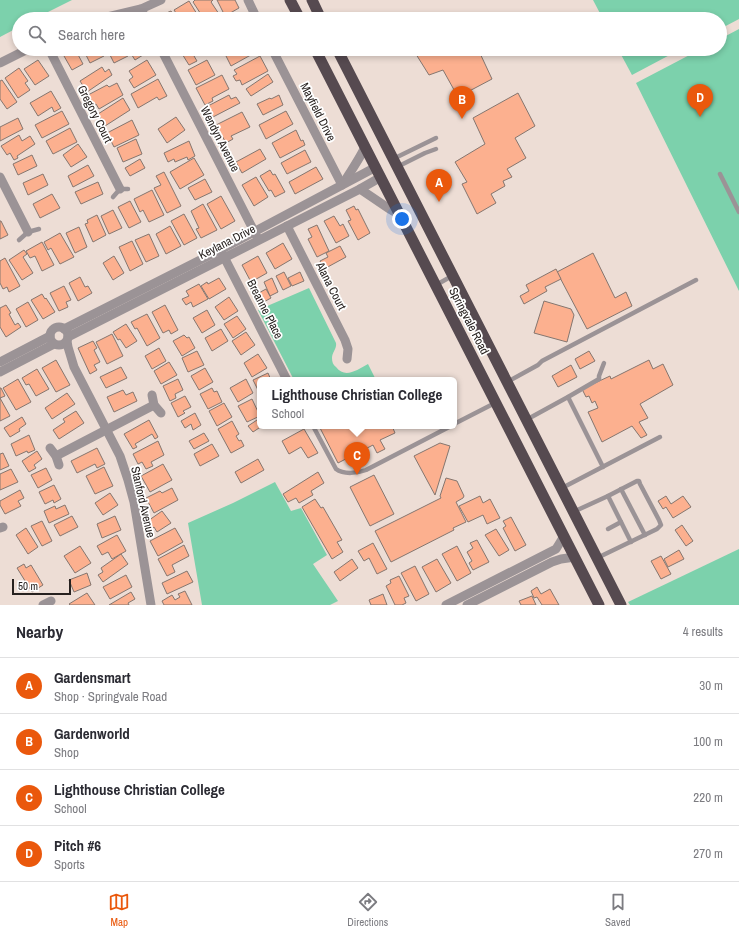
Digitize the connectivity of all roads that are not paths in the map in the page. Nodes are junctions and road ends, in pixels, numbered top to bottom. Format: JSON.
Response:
{"nodes":[{"id":1,"x":162,"y":0,"type":"edge"},
{"id":2,"x":248,"y":0,"type":"edge"},
{"id":3,"x":290,"y":0,"type":"edge"},
{"id":4,"x":312,"y":0,"type":"edge"},
{"id":5,"x":141,"y":9,"type":"junction"},
{"id":6,"x":128,"y":12,"type":"edge"},
{"id":7,"x":142,"y":12,"type":"edge"},
{"id":8,"x":254,"y":12,"type":"edge"},
{"id":9,"x":296,"y":12,"type":"edge"},
{"id":10,"x":318,"y":12,"type":"edge"},
{"id":11,"x":14,"y":56,"type":"edge"},
{"id":12,"x":53,"y":56,"type":"edge"},
{"id":13,"x":165,"y":56,"type":"edge"},
{"id":14,"x":276,"y":56,"type":"edge"},
{"id":15,"x":319,"y":56,"type":"edge"},
{"id":16,"x":341,"y":56,"type":"edge"},
{"id":17,"x":0,"y":63,"type":"edge"},
{"id":18,"x":436,"y":138,"type":"dead end"},
{"id":19,"x":365,"y":147,"type":"junction"},
{"id":20,"x":436,"y":149,"type":"dead end"},
{"id":21,"x":395,"y":163,"type":"junction"},
{"id":22,"x":378,"y":172,"type":"junction"},
{"id":23,"x":720,"y":174,"type":"dead end"},
{"id":24,"x":0,"y":176,"type":"edge"},
{"id":25,"x":342,"y":185,"type":"junction"},
{"id":26,"x":124,"y":189,"type":"joint"},
{"id":27,"x":360,"y":189,"type":"junction"},
{"id":28,"x":113,"y":197,"type":"dead end"},
{"id":29,"x":739,"y":212,"type":"edge"},
{"id":30,"x":400,"y":215,"type":"junction"},
{"id":31,"x":287,"y":226,"type":"junction"},
{"id":32,"x":39,"y":229,"type":"dead end"},
{"id":33,"x":28,"y":232,"type":"junction"},
{"id":34,"x":256,"y":236,"type":"junction"},
{"id":35,"x":19,"y":240,"type":"dead end"},
{"id":36,"x":223,"y":254,"type":"junction"},
{"id":37,"x":453,"y":276,"type":"junction"},
{"id":38,"x":696,"y":280,"type":"dead end"},
{"id":39,"x":436,"y":285,"type":"junction"},
{"id":40,"x":66,"y":336,"type":"junction"},
{"id":41,"x":54,"y":342,"type":"junction"},
{"id":42,"x":347,"y":359,"type":"dead end"},
{"id":43,"x":0,"y":362,"type":"edge"},
{"id":44,"x":604,"y":363,"type":"dead end"},
{"id":45,"x":74,"y":367,"type":"junction"},
{"id":46,"x":0,"y":372,"type":"edge"},
{"id":47,"x":286,"y":377,"type":"edge"},
{"id":48,"x":507,"y":382,"type":"junction"},
{"id":49,"x":152,"y":395,"type":"dead end"},
{"id":50,"x":568,"y":397,"type":"junction"},
{"id":51,"x":496,"y":403,"type":"junction"},
{"id":52,"x":154,"y":406,"type":"junction"},
{"id":53,"x":161,"y":413,"type":"dead end"},
{"id":54,"x":526,"y":420,"type":"junction"},
{"id":55,"x":457,"y":422,"type":"edge"},
{"id":56,"x":315,"y":429,"type":"edge"},
{"id":57,"x":445,"y":429,"type":"edge"},
{"id":58,"x":106,"y":430,"type":"junction"},
{"id":59,"x":660,"y":437,"type":"dead end"},
{"id":60,"x":50,"y":448,"type":"dead end"},
{"id":61,"x":56,"y":456,"type":"junction"},
{"id":62,"x":59,"y":465,"type":"dead end"},
{"id":63,"x":603,"y":467,"type":"junction"},
{"id":64,"x":562,"y":488,"type":"junction"},
{"id":65,"x":621,"y":489,"type":"junction"},
{"id":66,"x":608,"y":496,"type":"junction"},
{"id":67,"x":574,"y":512,"type":"junction"},
{"id":68,"x":621,"y":522,"type":"junction"},
{"id":69,"x":608,"y":529,"type":"dead end"},
{"id":70,"x":564,"y":536,"type":"junction"},
{"id":71,"x":645,"y":536,"type":"junction"},
{"id":72,"x":631,"y":542,"type":"junction"},
{"id":73,"x":575,"y":558,"type":"junction"},
{"id":74,"x":597,"y":558,"type":"junction"},
{"id":75,"x":522,"y":566,"type":"junction"},
{"id":76,"x":527,"y":575,"type":"junction"},
{"id":77,"x":464,"y":596,"type":"junction"},
{"id":78,"x":151,"y":605,"type":"edge"},
{"id":79,"x":446,"y":605,"type":"edge"},
{"id":80,"x":468,"y":605,"type":"edge"},
{"id":81,"x":599,"y":605,"type":"edge"},
{"id":82,"x":621,"y":605,"type":"edge"}],
"edges":[{"from":1,"to":5,"type":"street"},
{"from":2,"to":8,"type":"street"},
{"from":3,"to":9,"type":"highway"},
{"from":4,"to":10,"type":"highway"},
{"from":5,"to":6,"type":"street"},
{"from":5,"to":7,"type":"street"},
{"from":11,"to":17,"type":"street"},
{"from":12,"to":26,"type":"street","name":"Gregory Court"},
{"from":13,"to":34,"type":"street","name":"Wendyn Avenue"},
{"from":14,"to":25,"type":"street","name":"Mayfield Drive"},
{"from":15,"to":19,"type":"highway","name":"Springvale Road"},
{"from":16,"to":21,"type":"highway","name":"Springvale Road"},
{"from":18,"to":21,"type":"lane"},
{"from":19,"to":22,"type":"highway","name":"Springvale Road"},
{"from":19,"to":25,"type":"street"},
{"from":20,"to":21,"type":"lane"},
{"from":21,"to":22,"type":"highway","name":"Keylana Drive"},
{"from":21,"to":37,"type":"highway","name":"Springvale Road"},
{"from":22,"to":25,"type":"street","name":"Keylana Drive"},
{"from":22,"to":27,"type":"street","name":"Keylana Drive"},
{"from":22,"to":30,"type":"highway","name":"Springvale Road"},
{"from":23,"to":29,"type":"lane"},
{"from":24,"to":33,"type":"street"},
{"from":25,"to":34,"type":"street","name":"Keylana Drive"},
{"from":26,"to":28,"type":"lane"},
{"from":27,"to":30,"type":"street"},
{"from":27,"to":31,"type":"street","name":"Keylana Drive"},
{"from":30,"to":39,"type":"highway","name":"Springvale Road"},
{"from":31,"to":34,"type":"street","name":"Keylana Drive"},
{"from":31,"to":42,"type":"street","name":"Alana Court"},
{"from":32,"to":33,"type":"lane"},
{"from":33,"to":35,"type":"lane"},
{"from":34,"to":36,"type":"street","name":"Keylana Drive"},
{"from":36,"to":40,"type":"street","name":"Keylana Drive"},
{"from":36,"to":47,"type":"street","name":"Breanne Place"},
{"from":37,"to":39,"type":"lane"},
{"from":37,"to":48,"type":"highway","name":"Springvale Road"},
{"from":38,"to":48,"type":"lane"},
{"from":39,"to":51,"type":"highway","name":"Springvale Road"},
{"from":40,"to":41,"type":"street"},
{"from":40,"to":41,"type":"street"},
{"from":40,"to":45,"type":"street","name":"Stanford Avenue"},
{"from":41,"to":43,"type":"street"},
{"from":41,"to":45,"type":"street","name":"Stanford Avenue"},
{"from":41,"to":46,"type":"street"},
{"from":44,"to":50,"type":"lane"},
{"from":45,"to":58,"type":"street","name":"Stanford Avenue"},
{"from":48,"to":54,"type":"highway","name":"Springvale Road"},
{"from":49,"to":52,"type":"street"},
{"from":50,"to":54,"type":"lane"},
{"from":50,"to":63,"type":"lane"},
{"from":51,"to":55,"type":"lane"},
{"from":51,"to":70,"type":"highway","name":"Springvale Road"},
{"from":52,"to":53,"type":"street"},
{"from":52,"to":58,"type":"street"},
{"from":54,"to":64,"type":"highway","name":"Springvale Road"},
{"from":56,"to":57,"type":"lane"},
{"from":58,"to":61,"type":"street"},
{"from":58,"to":78,"type":"street","name":"Stanford Avenue"},
{"from":59,"to":63,"type":"lane"},
{"from":60,"to":61,"type":"street"},
{"from":61,"to":62,"type":"street"},
{"from":63,"to":64,"type":"lane"},
{"from":64,"to":67,"type":"highway","name":"Springvale Road"},
{"from":65,"to":66,"type":"lane"},
{"from":65,"to":71,"type":"lane"},
{"from":65,"to":71,"type":"lane"},
{"from":66,"to":67,"type":"lane"},
{"from":66,"to":68,"type":"lane"},
{"from":67,"to":74,"type":"highway","name":"Springvale Road"},
{"from":68,"to":69,"type":"lane"},
{"from":68,"to":72,"type":"lane"},
{"from":70,"to":73,"type":"highway","name":"Springvale Road"},
{"from":70,"to":75,"type":"street"},
{"from":71,"to":72,"type":"lane"},
{"from":72,"to":74,"type":"lane"},
{"from":73,"to":76,"type":"street"},
{"from":73,"to":81,"type":"highway","name":"Springvale Road"},
{"from":74,"to":82,"type":"highway","name":"Springvale Road"},
{"from":75,"to":76,"type":"lane"},
{"from":75,"to":77,"type":"street"},
{"from":76,"to":80,"type":"street"},
{"from":77,"to":79,"type":"street"},
{"from":77,"to":80,"type":"lane"}]}
